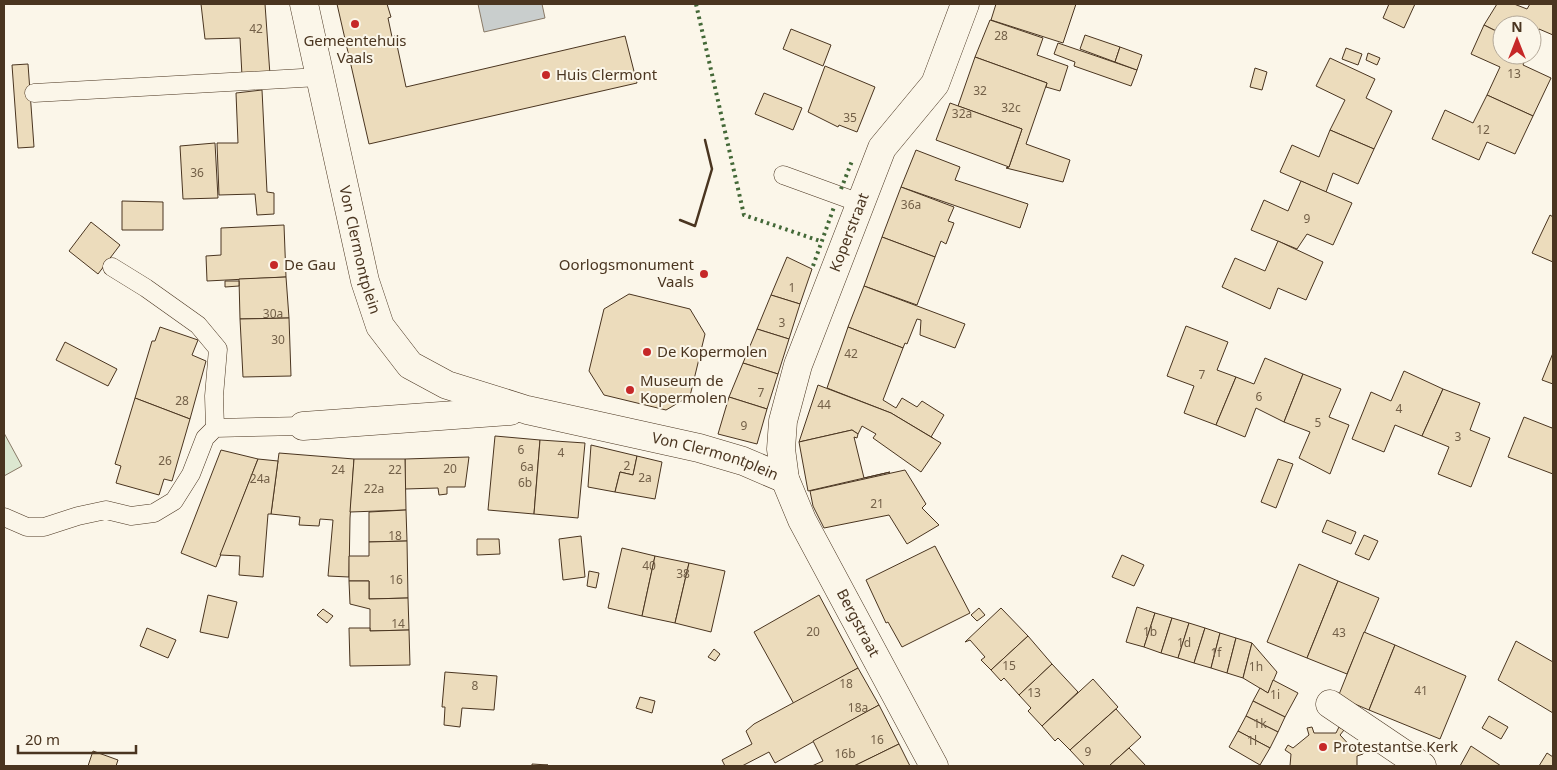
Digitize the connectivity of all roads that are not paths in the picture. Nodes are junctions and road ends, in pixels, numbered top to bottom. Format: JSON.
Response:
{"nodes":[{"id":1,"x":304,"y":4,"type":"edge"},
{"id":2,"x":965,"y":4,"type":"edge"},
{"id":3,"x":319,"y":77,"type":"junction"},
{"id":4,"x":34,"y":93,"type":"dead end"},
{"id":5,"x":783,"y":175,"type":"dead end"},
{"id":6,"x":860,"y":203,"type":"junction"},
{"id":7,"x":112,"y":267,"type":"dead end"},
{"id":8,"x":527,"y":410,"type":"junction"},
{"id":9,"x":303,"y":426,"type":"joint"},
{"id":10,"x":214,"y":428,"type":"junction"},
{"id":11,"x":785,"y":479,"type":"junction"},
{"id":12,"x":4,"y":517,"type":"edge"},
{"id":13,"x":1330,"y":704,"type":"dead end"},
{"id":14,"x":934,"y":766,"type":"edge"},
{"id":15,"x":1422,"y":766,"type":"edge"}],
"edges":[{"from":1,"to":3,"type":"street","name":"Von Clermontplein"},
{"from":2,"to":6,"type":"street","name":"Koperstraat"},
{"from":3,"to":4,"type":"lane"},
{"from":3,"to":8,"type":"street","name":"Von Clermontplein"},
{"from":5,"to":6,"type":"lane"},
{"from":6,"to":11,"type":"street","name":"Koperstraat"},
{"from":7,"to":10,"type":"lane"},
{"from":8,"to":9,"type":"street","name":"Von Clermontplein"},
{"from":8,"to":11,"type":"street","name":"Von Clermontplein"},
{"from":9,"to":10,"type":"lane"},
{"from":10,"to":12,"type":"lane"},
{"from":11,"to":14,"type":"street","name":"Bergstraat"},
{"from":13,"to":15,"type":"street"}]}
